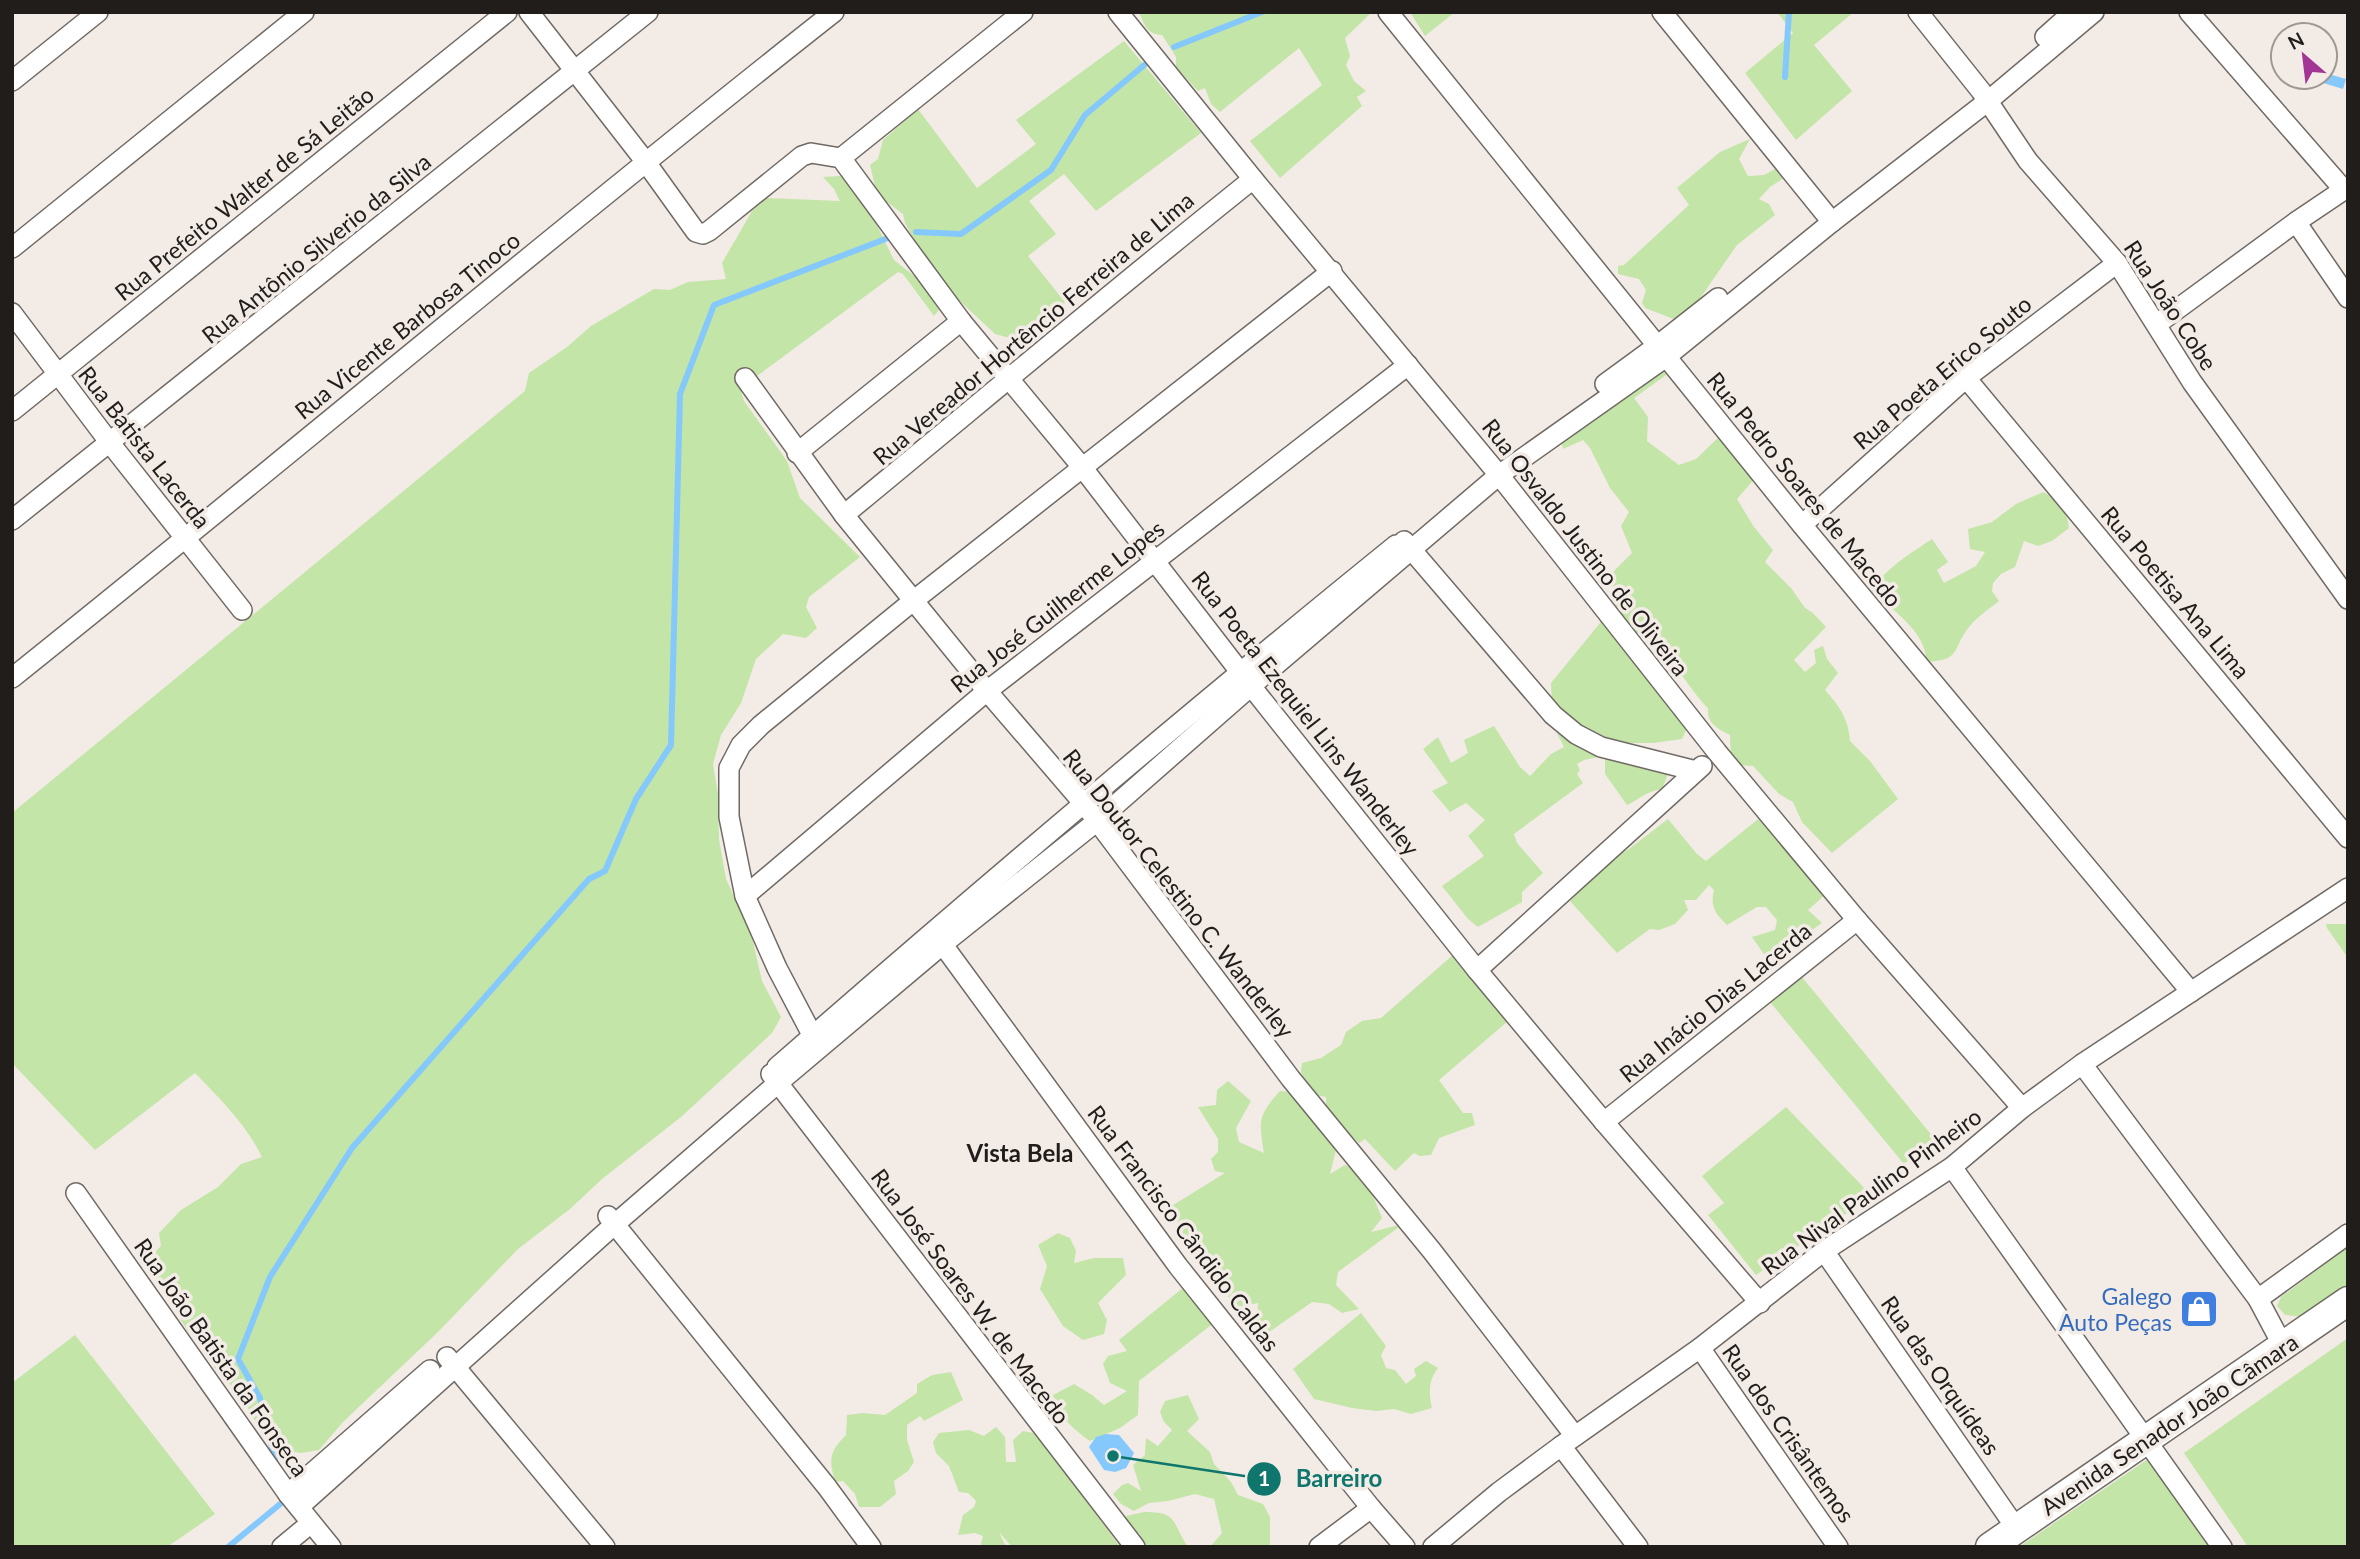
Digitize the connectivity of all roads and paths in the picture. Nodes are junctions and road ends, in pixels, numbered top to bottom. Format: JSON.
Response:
{"nodes":[{"id":1,"x":98,"y":12,"type":"edge"},
{"id":2,"x":304,"y":12,"type":"edge"},
{"id":3,"x":507,"y":12,"type":"edge"},
{"id":4,"x":529,"y":12,"type":"edge"},
{"id":5,"x":648,"y":12,"type":"edge"},
{"id":6,"x":834,"y":12,"type":"edge"},
{"id":7,"x":1023,"y":12,"type":"edge"},
{"id":8,"x":1118,"y":12,"type":"edge"},
{"id":9,"x":1388,"y":12,"type":"edge"},
{"id":10,"x":1662,"y":12,"type":"edge"},
{"id":11,"x":1919,"y":12,"type":"edge"},
{"id":12,"x":2073,"y":12,"type":"edge"},
{"id":13,"x":2094,"y":12,"type":"edge"},
{"id":14,"x":2189,"y":12,"type":"edge"},
{"id":15,"x":576,"y":72,"type":"junction"},
{"id":16,"x":12,"y":81,"type":"edge"},
{"id":17,"x":1984,"y":96,"type":"junction"},
{"id":18,"x":841,"y":158,"type":"junction"},
{"id":19,"x":645,"y":161,"type":"junction"},
{"id":20,"x":1253,"y":179,"type":"junction"},
{"id":21,"x":2346,"y":188,"type":"edge"},
{"id":22,"x":1828,"y":218,"type":"junction"},
{"id":23,"x":2296,"y":222,"type":"junction"},
{"id":24,"x":12,"y":248,"type":"edge"},
{"id":25,"x":2117,"y":262,"type":"junction"},
{"id":26,"x":1332,"y":271,"type":"junction"},
{"id":27,"x":2348,"y":298,"type":"edge"},
{"id":28,"x":12,"y":313,"type":"edge"},
{"id":29,"x":961,"y":321,"type":"junction"},
{"id":30,"x":2157,"y":324,"type":"junction"},
{"id":31,"x":1661,"y":352,"type":"junction"},
{"id":32,"x":1408,"y":365,"type":"junction"},
{"id":33,"x":58,"y":375,"type":"junction"},
{"id":34,"x":745,"y":378,"type":"dead end"},
{"id":35,"x":1966,"y":378,"type":"junction"},
{"id":36,"x":1010,"y":379,"type":"junction"},
{"id":37,"x":12,"y":411,"type":"edge"},
{"id":38,"x":110,"y":443,"type":"junction"},
{"id":39,"x":797,"y":453,"type":"junction"},
{"id":40,"x":1082,"y":467,"type":"junction"},
{"id":41,"x":1496,"y":470,"type":"junction"},
{"id":42,"x":844,"y":515,"type":"junction"},
{"id":43,"x":12,"y":520,"type":"edge"},
{"id":44,"x":1802,"y":525,"type":"junction"},
{"id":45,"x":186,"y":539,"type":"junction"},
{"id":46,"x":1407,"y":544,"type":"junction"},
{"id":47,"x":1154,"y":559,"type":"junction"},
{"id":48,"x":2348,"y":599,"type":"edge"},
{"id":49,"x":913,"y":601,"type":"junction"},
{"id":50,"x":242,"y":610,"type":"dead end"},
{"id":51,"x":12,"y":678,"type":"edge"},
{"id":52,"x":1246,"y":679,"type":"junction"},
{"id":53,"x":987,"y":691,"type":"junction"},
{"id":54,"x":1717,"y":752,"type":"junction"},
{"id":55,"x":1696,"y":771,"type":"junction"},
{"id":56,"x":1084,"y":805,"type":"junction"},
{"id":57,"x":1096,"y":822,"type":"junction"},
{"id":58,"x":2348,"y":838,"type":"edge"},
{"id":59,"x":2348,"y":888,"type":"edge"},
{"id":60,"x":745,"y":896,"type":"junction"},
{"id":61,"x":1857,"y":920,"type":"junction"},
{"id":62,"x":938,"y":937,"type":"junction"},
{"id":63,"x":1477,"y":970,"type":"junction"},
{"id":64,"x":2190,"y":992,"type":"junction"},
{"id":65,"x":815,"y":1043,"type":"junction"},
{"id":66,"x":2082,"y":1064,"type":"junction"},
{"id":67,"x":774,"y":1078,"type":"junction"},
{"id":68,"x":2022,"y":1108,"type":"junction"},
{"id":69,"x":1604,"y":1122,"type":"junction"},
{"id":70,"x":1952,"y":1167,"type":"junction"},
{"id":71,"x":76,"y":1193,"type":"dead end"},
{"id":72,"x":611,"y":1220,"type":"junction"},
{"id":73,"x":2348,"y":1234,"type":"edge"},
{"id":74,"x":1824,"y":1251,"type":"junction"},
{"id":75,"x":2258,"y":1299,"type":"junction"},
{"id":76,"x":2348,"y":1301,"type":"edge"},
{"id":77,"x":1760,"y":1303,"type":"junction"},
{"id":78,"x":2283,"y":1346,"type":"junction"},
{"id":79,"x":1700,"y":1348,"type":"junction"},
{"id":80,"x":450,"y":1361,"type":"junction"},
{"id":81,"x":2146,"y":1439,"type":"junction"},
{"id":82,"x":1568,"y":1441,"type":"junction"},
{"id":83,"x":300,"y":1508,"type":"junction"},
{"id":84,"x":1371,"y":1508,"type":"junction"},
{"id":85,"x":2017,"y":1528,"type":"junction"},
{"id":86,"x":1438,"y":1545,"type":"edge"},
{"id":87,"x":282,"y":1547,"type":"edge"},
{"id":88,"x":331,"y":1547,"type":"edge"},
{"id":89,"x":605,"y":1547,"type":"edge"},
{"id":90,"x":871,"y":1547,"type":"edge"},
{"id":91,"x":1135,"y":1547,"type":"edge"},
{"id":92,"x":1319,"y":1547,"type":"edge"},
{"id":93,"x":1405,"y":1547,"type":"edge"},
{"id":94,"x":1638,"y":1547,"type":"edge"},
{"id":95,"x":1838,"y":1547,"type":"edge"},
{"id":96,"x":1990,"y":1547,"type":"edge"},
{"id":97,"x":2222,"y":1547,"type":"edge"}],
"edges":[{"from":1,"to":16,"type":"street"},
{"from":2,"to":24,"type":"street"},
{"from":3,"to":33,"type":"street","name":"Rua Prefeito Walter de Sá Leitão"},
{"from":4,"to":15,"type":"street"},
{"from":5,"to":15,"type":"street","name":"Rua Antônio Silverio da Silva"},
{"from":6,"to":19,"type":"street","name":"Rua Vicente Barbosa Tinoco"},
{"from":7,"to":18,"type":"street"},
{"from":8,"to":20,"type":"street","name":"Rua Osvaldo Justino de Oliveira"},
{"from":9,"to":31,"type":"street","name":"Rua Pedro Soares de Macedo"},
{"from":10,"to":22,"type":"street"},
{"from":11,"to":17,"type":"street","name":"Rua João Cobe"},
{"from":12,"to":17,"type":"street"},
{"from":13,"to":17,"type":"street"},
{"from":14,"to":21,"type":"street"},
{"from":15,"to":19,"type":"street"},
{"from":15,"to":38,"type":"street","name":"Rua Antônio Silverio da Silva"},
{"from":17,"to":22,"type":"street"},
{"from":17,"to":25,"type":"street","name":"Rua João Cobe"},
{"from":18,"to":19,"type":"street"},
{"from":18,"to":29,"type":"street","name":"Rua Poeta Ezequiel Lins Wanderley"},
{"from":19,"to":45,"type":"street","name":"Rua Vicente Barbosa Tinoco"},
{"from":20,"to":26,"type":"street","name":"Rua Osvaldo Justino de Oliveira"},
{"from":20,"to":36,"type":"street","name":"Rua Vereador Hortêncio Ferreira de Lima"},
{"from":21,"to":23,"type":"street"},
{"from":22,"to":31,"type":"street"},
{"from":23,"to":27,"type":"street"},
{"from":23,"to":30,"type":"street"},
{"from":25,"to":30,"type":"street","name":"Rua João Cobe"},
{"from":25,"to":35,"type":"street","name":"Rua Poeta Erico Souto"},
{"from":26,"to":32,"type":"street","name":"Rua Osvaldo Justino de Oliveira"},
{"from":26,"to":40,"type":"street"},
{"from":28,"to":33,"type":"street","name":"Rua Batista Lacerda"},
{"from":29,"to":36,"type":"street","name":"Rua Poeta Ezequiel Lins Wanderley"},
{"from":29,"to":39,"type":"street"},
{"from":30,"to":48,"type":"street","name":"Rua João Cobe"},
{"from":31,"to":41,"type":"street"},
{"from":31,"to":44,"type":"street","name":"Rua Pedro Soares de Macedo"},
{"from":32,"to":41,"type":"street","name":"Rua Osvaldo Justino de Oliveira"},
{"from":32,"to":47,"type":"street","name":"Rua José Guilherme Lopes"},
{"from":33,"to":37,"type":"street","name":"Rua Prefeito Walter de Sá Leitão"},
{"from":33,"to":38,"type":"street","name":"Rua Batista Lacerda"},
{"from":34,"to":39,"type":"street","name":"Rua Doutor Celestino C. Wanderley"},
{"from":35,"to":44,"type":"street","name":"Rua Poeta Erico Souto"},
{"from":35,"to":58,"type":"street","name":"Rua Poetisa Ana Lima"},
{"from":36,"to":40,"type":"street","name":"Rua Poeta Ezequiel Lins Wanderley"},
{"from":36,"to":42,"type":"street","name":"Rua Vereador Hortêncio Ferreira de Lima"},
{"from":38,"to":43,"type":"street","name":"Rua Antônio Silverio da Silva"},
{"from":38,"to":45,"type":"street","name":"Rua Batista Lacerda"},
{"from":39,"to":42,"type":"street","name":"Rua Doutor Celestino C. Wanderley"},
{"from":40,"to":47,"type":"street","name":"Rua Poeta Ezequiel Lins Wanderley"},
{"from":40,"to":49,"type":"street"},
{"from":41,"to":46,"type":"street"},
{"from":41,"to":54,"type":"street","name":"Rua Osvaldo Justino de Oliveira"},
{"from":42,"to":49,"type":"street","name":"Rua Doutor Celestino C. Wanderley"},
{"from":44,"to":64,"type":"street","name":"Rua Pedro Soares de Macedo"},
{"from":45,"to":50,"type":"street","name":"Rua Batista Lacerda"},
{"from":45,"to":51,"type":"street","name":"Rua Vicente Barbosa Tinoco"},
{"from":46,"to":52,"type":"street"},
{"from":46,"to":55,"type":"street"},
{"from":47,"to":52,"type":"street","name":"Rua Poeta Ezequiel Lins Wanderley"},
{"from":47,"to":53,"type":"street","name":"Rua José Guilherme Lopes"},
{"from":49,"to":53,"type":"street","name":"Rua Doutor Celestino C. Wanderley"},
{"from":49,"to":60,"type":"street"},
{"from":52,"to":56,"type":"street"},
{"from":52,"to":57,"type":"street"},
{"from":52,"to":63,"type":"street","name":"Rua Poeta Ezequiel Lins Wanderley"},
{"from":53,"to":56,"type":"street","name":"Rua Doutor Celestino C. Wanderley"},
{"from":53,"to":60,"type":"street","name":"Rua José Guilherme Lopes"},
{"from":54,"to":55,"type":"street"},
{"from":54,"to":61,"type":"street","name":"Rua Osvaldo Justino de Oliveira"},
{"from":55,"to":63,"type":"street"},
{"from":56,"to":57,"type":"street","name":"Rua Doutor Celestino C. Wanderley"},
{"from":56,"to":62,"type":"street"},
{"from":57,"to":62,"type":"street"},
{"from":57,"to":82,"type":"street","name":"Rua Doutor Celestino C. Wanderley"},
{"from":59,"to":64,"type":"street","name":"Rua Nival Paulino Pinheiro"},
{"from":60,"to":65,"type":"street"},
{"from":61,"to":68,"type":"street","name":"Rua Osvaldo Justino de Oliveira"},
{"from":61,"to":69,"type":"street","name":"Rua Inácio Dias Lacerda"},
{"from":62,"to":65,"type":"street"},
{"from":62,"to":84,"type":"street","name":"Rua Francisco Cândido Caldas"},
{"from":63,"to":69,"type":"street","name":"Rua Poeta Ezequiel Lins Wanderley"},
{"from":64,"to":66,"type":"street","name":"Rua Nival Paulino Pinheiro"},
{"from":65,"to":67,"type":"street"},
{"from":66,"to":68,"type":"street","name":"Rua Nival Paulino Pinheiro"},
{"from":66,"to":75,"type":"street"},
{"from":67,"to":72,"type":"street"},
{"from":67,"to":91,"type":"street","name":"Rua José Soares W. de Macedo"},
{"from":68,"to":70,"type":"street","name":"Rua Nival Paulino Pinheiro"},
{"from":69,"to":77,"type":"street","name":"Rua Poeta Ezequiel Lins Wanderley"},
{"from":70,"to":74,"type":"street","name":"Rua Nival Paulino Pinheiro"},
{"from":70,"to":81,"type":"street"},
{"from":71,"to":83,"type":"street","name":"Rua João Batista da Fonseca"},
{"from":72,"to":80,"type":"street"},
{"from":72,"to":90,"type":"street"},
{"from":73,"to":75,"type":"street"},
{"from":74,"to":77,"type":"street","name":"Rua Nival Paulino Pinheiro"},
{"from":74,"to":85,"type":"street","name":"Rua das Orquídeas"},
{"from":75,"to":78,"type":"street"},
{"from":76,"to":78,"type":"main road","name":"Avenida Senador João Câmara"},
{"from":77,"to":79,"type":"street","name":"Rua Nival Paulino Pinheiro"},
{"from":78,"to":81,"type":"main road","name":"Avenida Senador João Câmara"},
{"from":79,"to":82,"type":"street","name":"Rua Nival Paulino Pinheiro"},
{"from":79,"to":95,"type":"street","name":"Rua dos Crisântemos"},
{"from":80,"to":83,"type":"street"},
{"from":80,"to":89,"type":"street"},
{"from":81,"to":85,"type":"main road","name":"Avenida Senador João Câmara"},
{"from":81,"to":97,"type":"street"},
{"from":82,"to":86,"type":"street","name":"Rua Nival Paulino Pinheiro"},
{"from":82,"to":94,"type":"street","name":"Rua Doutor Celestino C. Wanderley"},
{"from":83,"to":87,"type":"street"},
{"from":83,"to":88,"type":"street","name":"Rua João Batista da Fonseca"},
{"from":84,"to":92,"type":"street"},
{"from":84,"to":93,"type":"street","name":"Rua Francisco Cândido Caldas"},
{"from":85,"to":96,"type":"main road","name":"Avenida Senador João Câmara"}]}
